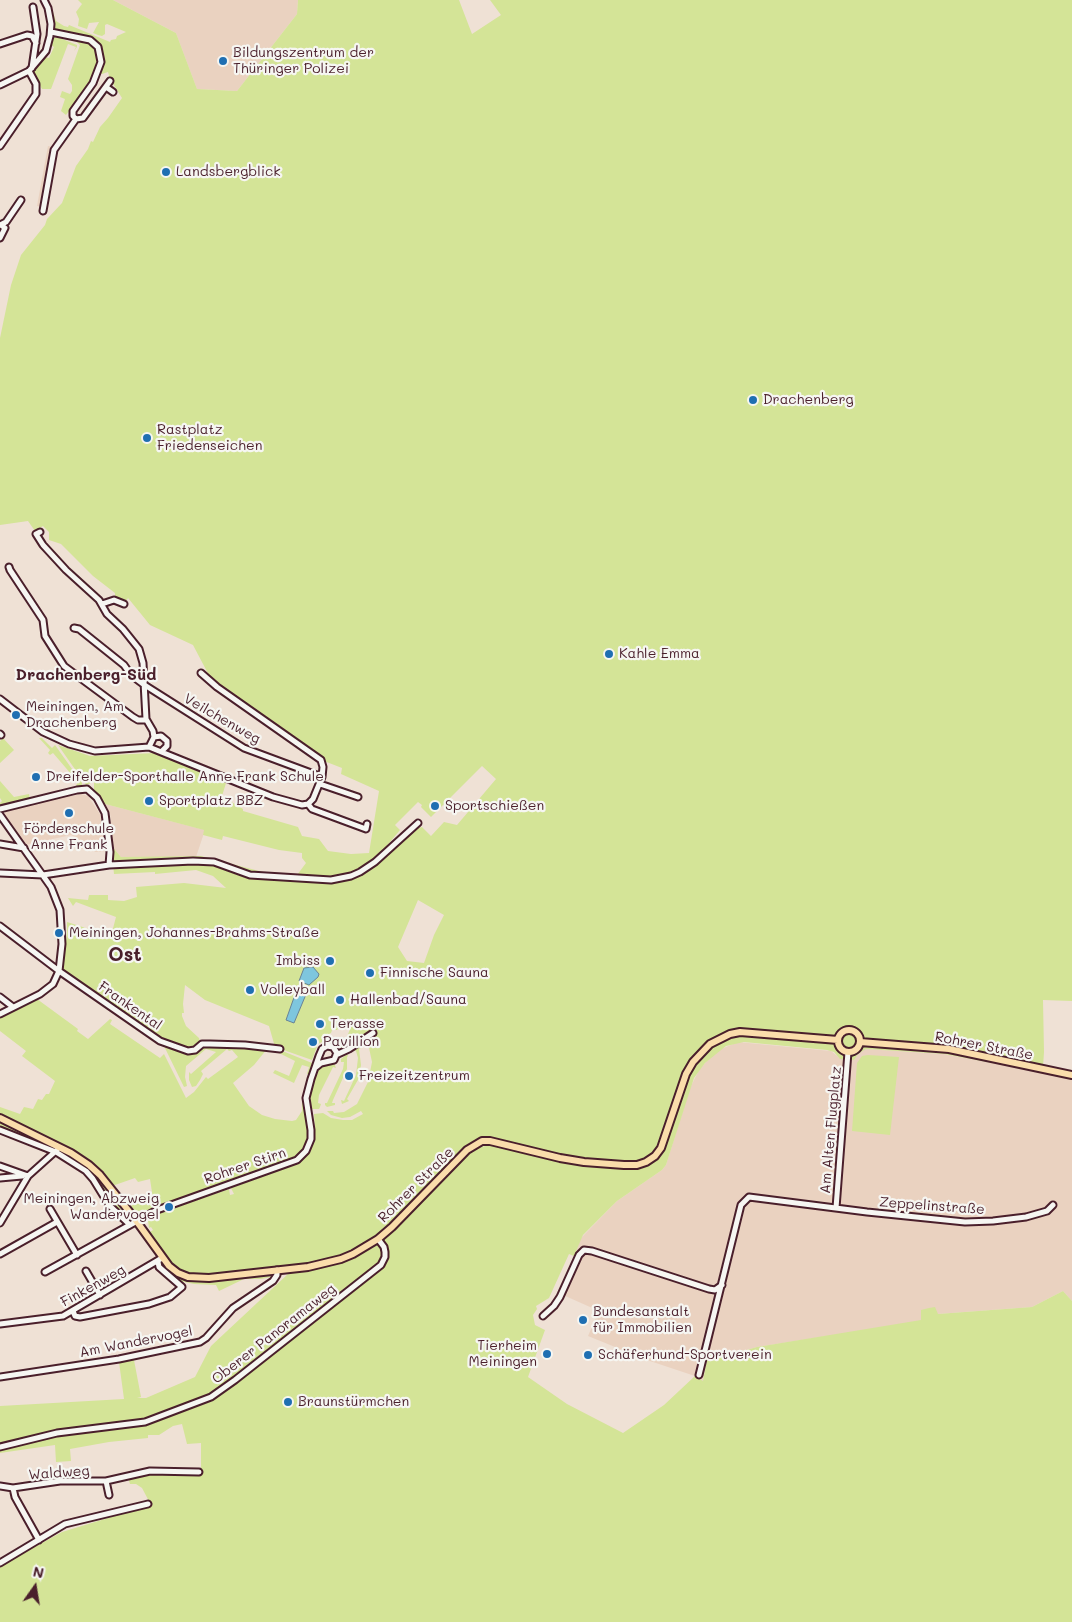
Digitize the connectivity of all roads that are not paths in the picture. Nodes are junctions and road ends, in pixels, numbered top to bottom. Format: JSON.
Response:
{"nodes":[{"id":1,"x":44,"y":0,"type":"edge"},
{"id":2,"x":33,"y":7,"type":"dead end"},
{"id":3,"x":51,"y":32,"type":"junction"},
{"id":4,"x":36,"y":43,"type":"junction"},
{"id":5,"x":0,"y":44,"type":"edge"},
{"id":6,"x":31,"y":70,"type":"junction"},
{"id":7,"x":110,"y":81,"type":"dead end"},
{"id":8,"x":0,"y":85,"type":"edge"},
{"id":9,"x":106,"y":86,"type":"junction"},
{"id":10,"x":113,"y":92,"type":"dead end"},
{"id":11,"x":76,"y":119,"type":"junction"},
{"id":12,"x":0,"y":146,"type":"edge"},
{"id":13,"x":21,"y":200,"type":"dead end"},
{"id":14,"x":51,"y":207,"type":"dead end"},
{"id":15,"x":0,"y":225,"type":"edge"},
{"id":16,"x":0,"y":238,"type":"edge"},
{"id":17,"x":40,"y":532,"type":"dead end"},
{"id":18,"x":9,"y":567,"type":"dead end"},
{"id":19,"x":102,"y":604,"type":"junction"},
{"id":20,"x":124,"y":604,"type":"dead end"},
{"id":21,"x":74,"y":628,"type":"dead end"},
{"id":22,"x":201,"y":673,"type":"dead end"},
{"id":23,"x":143,"y":684,"type":"junction"},
{"id":24,"x":0,"y":699,"type":"edge"},
{"id":25,"x":146,"y":720,"type":"junction"},
{"id":26,"x":154,"y":737,"type":"junction"},
{"id":27,"x":149,"y":747,"type":"junction"},
{"id":28,"x":162,"y":751,"type":"junction"},
{"id":29,"x":321,"y":780,"type":"junction"},
{"id":30,"x":358,"y":797,"type":"dead end"},
{"id":31,"x":308,"y":804,"type":"junction"},
{"id":32,"x":0,"y":809,"type":"edge"},
{"id":33,"x":0,"y":815,"type":"edge"},
{"id":34,"x":418,"y":823,"type":"dead end"},
{"id":35,"x":367,"y":824,"type":"dead end"},
{"id":36,"x":0,"y":844,"type":"edge"},
{"id":37,"x":24,"y":848,"type":"junction"},
{"id":38,"x":109,"y":865,"type":"junction"},
{"id":39,"x":0,"y":873,"type":"edge"},
{"id":40,"x":43,"y":875,"type":"junction"},
{"id":41,"x":0,"y":926,"type":"edge"},
{"id":42,"x":59,"y":970,"type":"junction"},
{"id":43,"x":0,"y":997,"type":"edge"},
{"id":44,"x":13,"y":1007,"type":"junction"},
{"id":45,"x":0,"y":1014,"type":"edge"},
{"id":46,"x":372,"y":1033,"type":"dead end"},
{"id":47,"x":838,"y":1040,"type":"junction"},
{"id":48,"x":860,"y":1042,"type":"junction"},
{"id":49,"x":280,"y":1049,"type":"dead end"},
{"id":50,"x":848,"y":1052,"type":"junction"},
{"id":51,"x":336,"y":1055,"type":"junction"},
{"id":52,"x":316,"y":1067,"type":"junction"},
{"id":53,"x":1072,"y":1075,"type":"edge"},
{"id":54,"x":0,"y":1118,"type":"edge"},
{"id":55,"x":0,"y":1130,"type":"edge"},
{"id":56,"x":57,"y":1150,"type":"junction"},
{"id":57,"x":0,"y":1166,"type":"edge"},
{"id":58,"x":28,"y":1176,"type":"junction"},
{"id":59,"x":0,"y":1178,"type":"edge"},
{"id":60,"x":1053,"y":1205,"type":"dead end"},
{"id":61,"x":836,"y":1208,"type":"junction"},
{"id":62,"x":50,"y":1209,"type":"dead end"},
{"id":63,"x":2,"y":1215,"type":"edge"},
{"id":64,"x":137,"y":1221,"type":"junction"},
{"id":65,"x":57,"y":1222,"type":"junction"},
{"id":66,"x":0,"y":1223,"type":"edge"},
{"id":67,"x":130,"y":1225,"type":"junction"},
{"id":68,"x":378,"y":1239,"type":"junction"},
{"id":69,"x":0,"y":1254,"type":"edge"},
{"id":70,"x":77,"y":1255,"type":"junction"},
{"id":71,"x":160,"y":1260,"type":"junction"},
{"id":72,"x":277,"y":1270,"type":"junction"},
{"id":73,"x":86,"y":1271,"type":"dead end"},
{"id":74,"x":45,"y":1272,"type":"dead end"},
{"id":75,"x":722,"y":1285,"type":"junction"},
{"id":76,"x":100,"y":1295,"type":"junction"},
{"id":77,"x":73,"y":1311,"type":"junction"},
{"id":78,"x":544,"y":1316,"type":"dead end"},
{"id":79,"x":0,"y":1324,"type":"edge"},
{"id":80,"x":699,"y":1375,"type":"dead end"},
{"id":81,"x":0,"y":1378,"type":"edge"},
{"id":82,"x":0,"y":1447,"type":"edge"},
{"id":83,"x":199,"y":1472,"type":"dead end"},
{"id":84,"x":106,"y":1481,"type":"junction"},
{"id":85,"x":0,"y":1486,"type":"edge"},
{"id":86,"x":13,"y":1488,"type":"junction"},
{"id":87,"x":109,"y":1495,"type":"dead end"},
{"id":88,"x":148,"y":1504,"type":"dead end"},
{"id":89,"x":38,"y":1540,"type":"junction"},
{"id":90,"x":0,"y":1563,"type":"edge"}],
"edges":[{"from":1,"to":3,"type":"street"},
{"from":2,"to":4,"type":"street"},
{"from":3,"to":6,"type":"street"},
{"from":3,"to":11,"type":"street"},
{"from":4,"to":5,"type":"street"},
{"from":4,"to":6,"type":"street"},
{"from":6,"to":8,"type":"street"},
{"from":6,"to":12,"type":"street"},
{"from":7,"to":9,"type":"street"},
{"from":9,"to":10,"type":"street"},
{"from":9,"to":11,"type":"street"},
{"from":11,"to":14,"type":"street"},
{"from":13,"to":15,"type":"street"},
{"from":15,"to":16,"type":"street"},
{"from":17,"to":19,"type":"street"},
{"from":18,"to":25,"type":"street"},
{"from":19,"to":20,"type":"street"},
{"from":19,"to":23,"type":"street"},
{"from":21,"to":23,"type":"street","name":"Veilchenweg"},
{"from":22,"to":29,"type":"street","name":"Veilchenweg"},
{"from":23,"to":25,"type":"street"},
{"from":23,"to":29,"type":"street","name":"Veilchenweg"},
{"from":24,"to":27,"type":"street"},
{"from":25,"to":26,"type":"street"},
{"from":26,"to":27,"type":"street"},
{"from":26,"to":28,"type":"street"},
{"from":27,"to":28,"type":"street"},
{"from":28,"to":31,"type":"street"},
{"from":29,"to":30,"type":"street","name":"Veilchenweg"},
{"from":29,"to":31,"type":"street"},
{"from":31,"to":35,"type":"street"},
{"from":32,"to":38,"type":"street"},
{"from":33,"to":37,"type":"street"},
{"from":34,"to":38,"type":"street"},
{"from":36,"to":37,"type":"street"},
{"from":37,"to":40,"type":"street"},
{"from":38,"to":40,"type":"street"},
{"from":39,"to":40,"type":"street"},
{"from":40,"to":42,"type":"street"},
{"from":41,"to":42,"type":"street","name":"Frankental"},
{"from":42,"to":44,"type":"street"},
{"from":42,"to":49,"type":"street","name":"Frankental"},
{"from":43,"to":44,"type":"street"},
{"from":44,"to":45,"type":"street"},
{"from":46,"to":51,"type":"street"},
{"from":47,"to":48,"type":"main road"},
{"from":47,"to":50,"type":"main road"},
{"from":47,"to":68,"type":"main road","name":"Rohrer Straße"},
{"from":48,"to":50,"type":"main road"},
{"from":48,"to":53,"type":"main road","name":"Rohrer Straße"},
{"from":50,"to":61,"type":"street","name":"Am Alten Flugplatz"},
{"from":51,"to":52,"type":"street"},
{"from":51,"to":52,"type":"street","name":"Rohrer Stirn"},
{"from":52,"to":64,"type":"street","name":"Rohrer Stirn"},
{"from":54,"to":56,"type":"main road","name":"Rohrer Straße"},
{"from":55,"to":56,"type":"street"},
{"from":56,"to":58,"type":"street"},
{"from":56,"to":64,"type":"main road","name":"Rohrer Straße"},
{"from":56,"to":67,"type":"street","name":"Rohrer Straße"},
{"from":57,"to":58,"type":"street"},
{"from":58,"to":59,"type":"street"},
{"from":58,"to":63,"type":"street"},
{"from":60,"to":61,"type":"street","name":"Zeppelinstraße"},
{"from":61,"to":75,"type":"street","name":"Am Alten Flugplatz"},
{"from":62,"to":65,"type":"street"},
{"from":63,"to":66,"type":"street"},
{"from":64,"to":67,"type":"street","name":"Rohrer Stirn"},
{"from":64,"to":71,"type":"main road","name":"Rohrer Straße"},
{"from":65,"to":69,"type":"street"},
{"from":65,"to":70,"type":"street"},
{"from":67,"to":70,"type":"street","name":"Rohrer Stirn"},
{"from":68,"to":72,"type":"main road","name":"Rohrer Straße"},
{"from":68,"to":82,"type":"street","name":"Oberer Panoramaweg"},
{"from":70,"to":74,"type":"street","name":"Rohrer Stirn"},
{"from":71,"to":72,"type":"main road","name":"Rohrer Straße"},
{"from":71,"to":76,"type":"street","name":"Finkenweg"},
{"from":71,"to":77,"type":"street"},
{"from":72,"to":81,"type":"street","name":"Am Wandervogel"},
{"from":73,"to":76,"type":"street"},
{"from":75,"to":78,"type":"street"},
{"from":75,"to":80,"type":"street","name":"Am Alten Flugplatz"},
{"from":76,"to":77,"type":"street","name":"Finkenweg"},
{"from":77,"to":79,"type":"street","name":"Finkenweg"},
{"from":83,"to":84,"type":"street","name":"Waldweg"},
{"from":84,"to":86,"type":"street","name":"Waldweg"},
{"from":84,"to":87,"type":"street","name":"Waldweg"},
{"from":85,"to":86,"type":"street","name":"Waldweg"},
{"from":86,"to":89,"type":"street","name":"Waldweg"},
{"from":88,"to":89,"type":"street"},
{"from":89,"to":90,"type":"street"}]}
